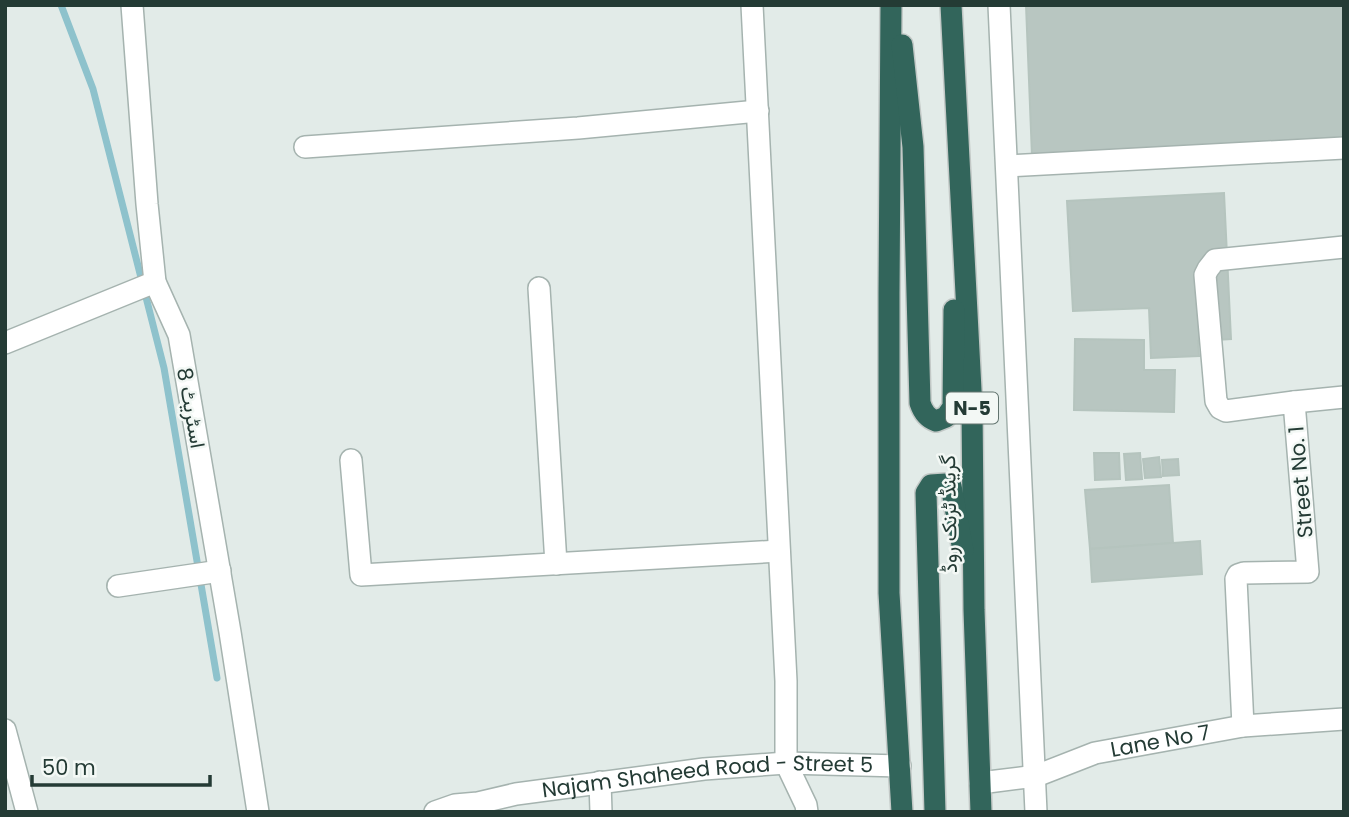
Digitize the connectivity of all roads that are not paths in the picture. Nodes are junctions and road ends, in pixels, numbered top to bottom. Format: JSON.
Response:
{"nodes":[{"id":1,"x":132,"y":5,"type":"edge"},
{"id":2,"x":752,"y":5,"type":"edge"},
{"id":3,"x":891,"y":5,"type":"edge"},
{"id":4,"x":898,"y":5,"type":"edge"},
{"id":5,"x":951,"y":5,"type":"edge"},
{"id":6,"x":999,"y":5,"type":"edge"},
{"id":7,"x":956,"y":91,"type":"junction"},
{"id":8,"x":758,"y":111,"type":"junction"},
{"id":9,"x":305,"y":147,"type":"dead end"},
{"id":10,"x":1344,"y":148,"type":"edge"},
{"id":11,"x":1007,"y":166,"type":"junction"},
{"id":12,"x":1344,"y":247,"type":"edge"},
{"id":13,"x":152,"y":283,"type":"junction"},
{"id":14,"x":539,"y":288,"type":"dead end"},
{"id":15,"x":5,"y":343,"type":"edge"},
{"id":16,"x":1344,"y":397,"type":"edge"},
{"id":17,"x":1294,"y":402,"type":"junction"},
{"id":18,"x":351,"y":460,"type":"dead end"},
{"id":19,"x":779,"y":551,"type":"junction"},
{"id":20,"x":556,"y":564,"type":"junction"},
{"id":21,"x":215,"y":572,"type":"junction"},
{"id":22,"x":118,"y":586,"type":"dead end"},
{"id":23,"x":974,"y":610,"type":"junction"},
{"id":24,"x":1344,"y":719,"type":"edge"},
{"id":25,"x":1243,"y":726,"type":"junction"},
{"id":26,"x":5,"y":730,"type":"edge"},
{"id":27,"x":786,"y":763,"type":"junction"},
{"id":28,"x":900,"y":766,"type":"junction"},
{"id":29,"x":1035,"y":776,"type":"junction"},
{"id":30,"x":600,"y":782,"type":"junction"},
{"id":31,"x":980,"y":783,"type":"junction"},
{"id":32,"x":27,"y":812,"type":"edge"},
{"id":33,"x":258,"y":812,"type":"edge"},
{"id":34,"x":435,"y":812,"type":"edge"},
{"id":35,"x":601,"y":812,"type":"edge"},
{"id":36,"x":807,"y":812,"type":"edge"},
{"id":37,"x":902,"y":812,"type":"edge"},
{"id":38,"x":935,"y":812,"type":"edge"},
{"id":39,"x":981,"y":812,"type":"edge"},
{"id":40,"x":1036,"y":812,"type":"edge"}],
"edges":[{"from":1,"to":13,"type":"street","name":"اسٹریٹ 8"},
{"from":2,"to":8,"type":"street"},
{"from":3,"to":28,"type":"highway"},
{"from":4,"to":7,"type":"highway"},
{"from":5,"to":7,"type":"highway","name":"گرینڈ ٹرنک روڈ","number":"N-5"},
{"from":6,"to":11,"type":"street"},
{"from":7,"to":23,"type":"highway","name":"گرینڈ ٹرنک روڈ","number":"N-5"},
{"from":8,"to":9,"type":"street"},
{"from":8,"to":19,"type":"street"},
{"from":10,"to":11,"type":"street"},
{"from":11,"to":29,"type":"street"},
{"from":12,"to":17,"type":"street","name":"Street No. 1"},
{"from":13,"to":15,"type":"street"},
{"from":13,"to":21,"type":"street","name":"اسٹریٹ 8"},
{"from":14,"to":20,"type":"street"},
{"from":16,"to":17,"type":"street"},
{"from":17,"to":25,"type":"street","name":"Street No. 1"},
{"from":18,"to":20,"type":"street"},
{"from":19,"to":20,"type":"street"},
{"from":19,"to":27,"type":"street"},
{"from":21,"to":22,"type":"street"},
{"from":21,"to":33,"type":"street","name":"اسٹریٹ 8"},
{"from":23,"to":31,"type":"highway","name":"گرینڈ ٹرنک روڈ","number":"N-5"},
{"from":23,"to":38,"type":"highway"},
{"from":24,"to":25,"type":"street","name":"Lane No 7"},
{"from":25,"to":29,"type":"street","name":"Lane No 7"},
{"from":26,"to":32,"type":"street"},
{"from":27,"to":28,"type":"street","name":"Najam Shaheed Road - Street 5"},
{"from":27,"to":30,"type":"street","name":"Najam Shaheed Road - Street 5"},
{"from":27,"to":36,"type":"street"},
{"from":28,"to":37,"type":"highway"},
{"from":29,"to":31,"type":"street","name":"Lane No 7"},
{"from":29,"to":40,"type":"street"},
{"from":30,"to":34,"type":"street","name":"Najam Shaheed Road - Street 5"},
{"from":30,"to":35,"type":"street"},
{"from":31,"to":39,"type":"highway","name":"گرینڈ ٹرنک روڈ","number":"N-5"}]}
